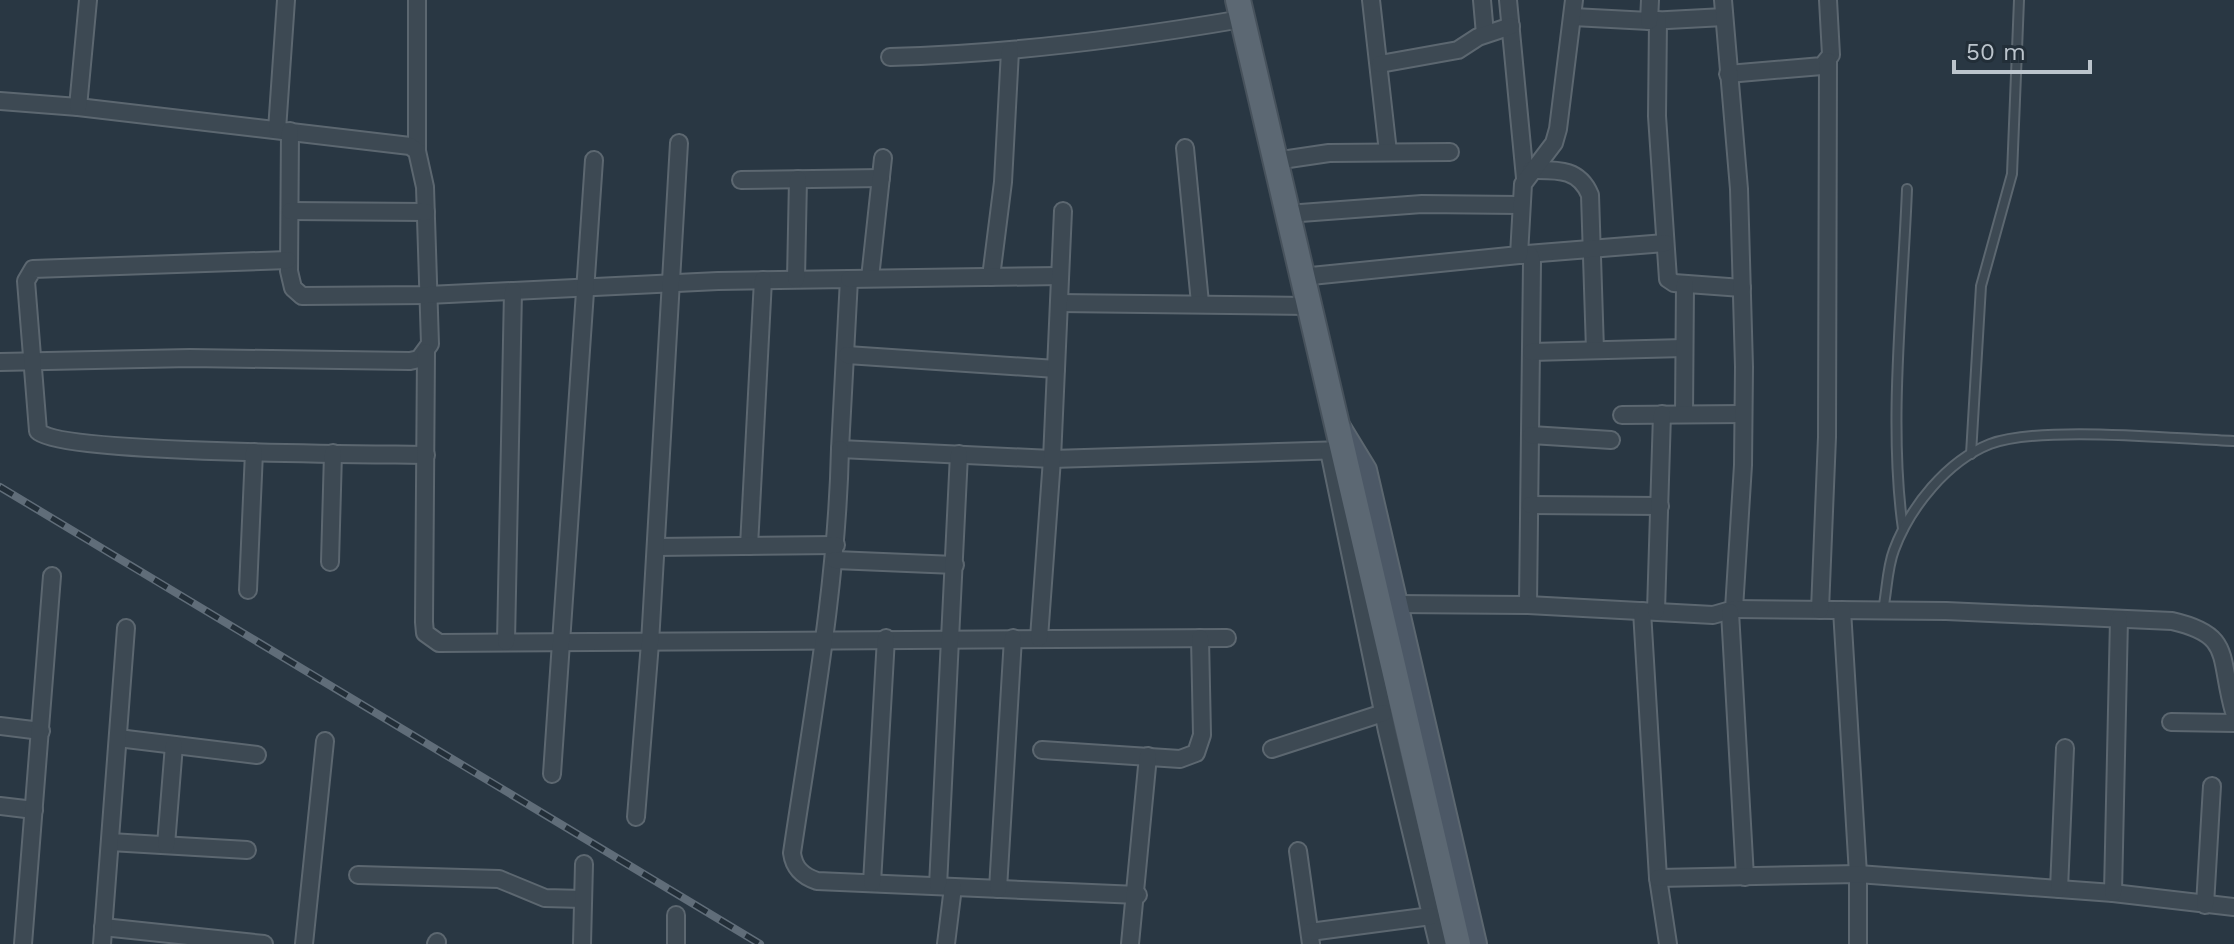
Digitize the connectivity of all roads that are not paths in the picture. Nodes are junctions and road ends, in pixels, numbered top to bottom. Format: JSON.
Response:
{"nodes":[{"id":1,"x":88,"y":0,"type":"edge"},
{"id":2,"x":286,"y":0,"type":"edge"},
{"id":3,"x":417,"y":0,"type":"edge"},
{"id":4,"x":1371,"y":0,"type":"edge"},
{"id":5,"x":1482,"y":0,"type":"edge"},
{"id":6,"x":1508,"y":0,"type":"edge"},
{"id":7,"x":1574,"y":0,"type":"edge"},
{"id":8,"x":1650,"y":0,"type":"edge"},
{"id":9,"x":1828,"y":0,"type":"edge"},
{"id":10,"x":2019,"y":0,"type":"edge"},
{"id":11,"x":1724,"y":8,"type":"edge"},
{"id":12,"x":1240,"y":9,"type":"edge"},
{"id":13,"x":1573,"y":17,"type":"junction"},
{"id":14,"x":1654,"y":21,"type":"junction"},
{"id":15,"x":1511,"y":26,"type":"junction"},
{"id":16,"x":1485,"y":34,"type":"junction"},
{"id":17,"x":1010,"y":51,"type":"junction"},
{"id":18,"x":890,"y":57,"type":"dead end"},
{"id":19,"x":1828,"y":61,"type":"junction"},
{"id":20,"x":1380,"y":64,"type":"junction"},
{"id":21,"x":1728,"y":74,"type":"junction"},
{"id":22,"x":0,"y":101,"type":"edge"},
{"id":23,"x":78,"y":107,"type":"junction"},
{"id":24,"x":283,"y":130,"type":"junction"},
{"id":25,"x":679,"y":143,"type":"dead end"},
{"id":26,"x":1185,"y":148,"type":"dead end"},
{"id":27,"x":417,"y":151,"type":"junction"},
{"id":28,"x":1388,"y":152,"type":"junction"},
{"id":29,"x":1450,"y":152,"type":"dead end"},
{"id":30,"x":883,"y":158,"type":"dead end"},
{"id":31,"x":594,"y":160,"type":"dead end"},
{"id":32,"x":1275,"y":161,"type":"junction"},
{"id":33,"x":1528,"y":174,"type":"junction"},
{"id":34,"x":881,"y":178,"type":"junction"},
{"id":35,"x":798,"y":179,"type":"junction"},
{"id":36,"x":741,"y":180,"type":"dead end"},
{"id":37,"x":1907,"y":189,"type":"dead end"},
{"id":38,"x":1519,"y":205,"type":"junction"},
{"id":39,"x":290,"y":211,"type":"junction"},
{"id":40,"x":1063,"y":211,"type":"dead end"},
{"id":41,"x":426,"y":212,"type":"junction"},
{"id":42,"x":1287,"y":214,"type":"junction"},
{"id":43,"x":1665,"y":243,"type":"junction"},
{"id":44,"x":1592,"y":248,"type":"junction"},
{"id":45,"x":1523,"y":254,"type":"junction"},
{"id":46,"x":288,"y":260,"type":"junction"},
{"id":47,"x":1060,"y":276,"type":"junction"},
{"id":48,"x":991,"y":277,"type":"junction"},
{"id":49,"x":1301,"y":277,"type":"junction"},
{"id":50,"x":870,"y":278,"type":"junction"},
{"id":51,"x":796,"y":279,"type":"junction"},
{"id":52,"x":849,"y":279,"type":"junction"},
{"id":53,"x":763,"y":280,"type":"junction"},
{"id":54,"x":670,"y":283,"type":"junction"},
{"id":55,"x":1685,"y":284,"type":"junction"},
{"id":56,"x":586,"y":287,"type":"junction"},
{"id":57,"x":1742,"y":288,"type":"junction"},
{"id":58,"x":513,"y":291,"type":"junction"},
{"id":59,"x":428,"y":295,"type":"junction"},
{"id":60,"x":1059,"y":303,"type":"junction"},
{"id":61,"x":1200,"y":303,"type":"junction"},
{"id":62,"x":1308,"y":306,"type":"junction"},
{"id":63,"x":1684,"y":348,"type":"junction"},
{"id":64,"x":1595,"y":350,"type":"junction"},
{"id":65,"x":426,"y":352,"type":"junction"},
{"id":66,"x":1531,"y":352,"type":"junction"},
{"id":67,"x":847,"y":355,"type":"junction"},
{"id":68,"x":34,"y":361,"type":"junction"},
{"id":69,"x":0,"y":362,"type":"edge"},
{"id":70,"x":1056,"y":369,"type":"junction"},
{"id":71,"x":1662,"y":414,"type":"junction"},
{"id":72,"x":1684,"y":414,"type":"junction"},
{"id":73,"x":1743,"y":414,"type":"junction"},
{"id":74,"x":1622,"y":415,"type":"dead end"},
{"id":75,"x":1337,"y":425,"type":"junction"},
{"id":76,"x":1531,"y":435,"type":"junction"},
{"id":77,"x":1611,"y":440,"type":"dead end"},
{"id":78,"x":2234,"y":441,"type":"edge"},
{"id":79,"x":840,"y":449,"type":"junction"},
{"id":80,"x":254,"y":452,"type":"junction"},
{"id":81,"x":333,"y":453,"type":"junction"},
{"id":82,"x":959,"y":454,"type":"junction"},
{"id":83,"x":1971,"y":454,"type":"junction"},
{"id":84,"x":426,"y":455,"type":"junction"},
{"id":85,"x":1340,"y":455,"type":"junction"},
{"id":86,"x":1052,"y":459,"type":"junction"},
{"id":87,"x":1530,"y":505,"type":"junction"},
{"id":88,"x":1660,"y":506,"type":"junction"},
{"id":89,"x":1903,"y":530,"type":"junction"},
{"id":90,"x":749,"y":546,"type":"junction"},
{"id":91,"x":656,"y":547,"type":"junction"},
{"id":92,"x":835,"y":552,"type":"junction"},
{"id":93,"x":330,"y":562,"type":"dead end"},
{"id":94,"x":955,"y":565,"type":"junction"},
{"id":95,"x":52,"y":576,"type":"dead end"},
{"id":96,"x":248,"y":590,"type":"dead end"},
{"id":97,"x":1395,"y":604,"type":"junction"},
{"id":98,"x":1528,"y":605,"type":"junction"},
{"id":99,"x":1820,"y":610,"type":"junction"},
{"id":100,"x":1842,"y":610,"type":"junction"},
{"id":101,"x":1883,"y":610,"type":"junction"},
{"id":102,"x":1649,"y":611,"type":"junction"},
{"id":103,"x":1732,"y":611,"type":"junction"},
{"id":104,"x":2119,"y":619,"type":"junction"},
{"id":105,"x":126,"y":628,"type":"dead end"},
{"id":106,"x":886,"y":638,"type":"junction"},
{"id":107,"x":952,"y":638,"type":"junction"},
{"id":108,"x":1013,"y":638,"type":"junction"},
{"id":109,"x":1039,"y":638,"type":"junction"},
{"id":110,"x":1200,"y":638,"type":"junction"},
{"id":111,"x":1227,"y":638,"type":"dead end"},
{"id":112,"x":826,"y":641,"type":"junction"},
{"id":113,"x":506,"y":642,"type":"junction"},
{"id":114,"x":650,"y":643,"type":"junction"},
{"id":115,"x":563,"y":644,"type":"junction"},
{"id":116,"x":2234,"y":712,"type":"edge"},
{"id":117,"x":1383,"y":713,"type":"junction"},
{"id":118,"x":2171,"y":722,"type":"dead end"},
{"id":119,"x":2234,"y":723,"type":"edge"},
{"id":120,"x":0,"y":726,"type":"edge"},
{"id":121,"x":41,"y":731,"type":"junction"},
{"id":122,"x":118,"y":738,"type":"junction"},
{"id":123,"x":325,"y":741,"type":"dead end"},
{"id":124,"x":174,"y":745,"type":"junction"},
{"id":125,"x":2065,"y":748,"type":"dead end"},
{"id":126,"x":1272,"y":749,"type":"dead end"},
{"id":127,"x":1042,"y":750,"type":"dead end"},
{"id":128,"x":257,"y":755,"type":"dead end"},
{"id":129,"x":1148,"y":756,"type":"junction"},
{"id":130,"x":552,"y":774,"type":"dead end"},
{"id":131,"x":2212,"y":786,"type":"dead end"},
{"id":132,"x":0,"y":806,"type":"edge"},
{"id":133,"x":34,"y":810,"type":"junction"},
{"id":134,"x":636,"y":817,"type":"dead end"},
{"id":135,"x":110,"y":842,"type":"junction"},
{"id":136,"x":166,"y":845,"type":"junction"},
{"id":137,"x":247,"y":850,"type":"dead end"},
{"id":138,"x":1298,"y":851,"type":"dead end"},
{"id":139,"x":584,"y":864,"type":"dead end"},
{"id":140,"x":1858,"y":874,"type":"junction"},
{"id":141,"x":358,"y":875,"type":"dead end"},
{"id":142,"x":1745,"y":877,"type":"junction"},
{"id":143,"x":1658,"y":878,"type":"junction"},
{"id":144,"x":872,"y":883,"type":"junction"},
{"id":145,"x":946,"y":887,"type":"junction"},
{"id":146,"x":998,"y":889,"type":"junction"},
{"id":147,"x":2059,"y":889,"type":"junction"},
{"id":148,"x":2113,"y":893,"type":"junction"},
{"id":149,"x":1138,"y":895,"type":"junction"},
{"id":150,"x":583,"y":899,"type":"junction"},
{"id":151,"x":2205,"y":905,"type":"junction"},
{"id":152,"x":2234,"y":907,"type":"edge"},
{"id":153,"x":676,"y":915,"type":"dead end"},
{"id":154,"x":1431,"y":916,"type":"junction"},
{"id":155,"x":103,"y":927,"type":"junction"},
{"id":156,"x":1310,"y":938,"type":"edge"},
{"id":157,"x":23,"y":944,"type":"edge"},
{"id":158,"x":102,"y":944,"type":"edge"},
{"id":159,"x":264,"y":944,"type":"edge"},
{"id":160,"x":304,"y":944,"type":"edge"},
{"id":161,"x":582,"y":944,"type":"edge"},
{"id":162,"x":676,"y":944,"type":"edge"},
{"id":163,"x":946,"y":944,"type":"edge"},
{"id":164,"x":1130,"y":944,"type":"edge"},
{"id":165,"x":1438,"y":944,"type":"edge"},
{"id":166,"x":1458,"y":944,"type":"edge"},
{"id":167,"x":1475,"y":944,"type":"edge"},
{"id":168,"x":1668,"y":944,"type":"edge"},
{"id":169,"x":1858,"y":944,"type":"edge"}],
"edges":[{"from":1,"to":23,"type":"street"},
{"from":2,"to":24,"type":"street"},
{"from":3,"to":27,"type":"street"},
{"from":4,"to":20,"type":"street"},
{"from":5,"to":16,"type":"street"},
{"from":6,"to":15,"type":"street"},
{"from":7,"to":13,"type":"street"},
{"from":8,"to":14,"type":"street"},
{"from":9,"to":19,"type":"street"},
{"from":10,"to":83,"type":"lane"},
{"from":11,"to":14,"type":"street"},
{"from":11,"to":21,"type":"street"},
{"from":12,"to":17,"type":"street"},
{"from":12,"to":32,"type":"main road"},
{"from":13,"to":14,"type":"street"},
{"from":13,"to":33,"type":"street"},
{"from":14,"to":43,"type":"street"},
{"from":15,"to":16,"type":"street"},
{"from":15,"to":33,"type":"street"},
{"from":16,"to":20,"type":"street"},
{"from":17,"to":18,"type":"street"},
{"from":17,"to":48,"type":"street"},
{"from":19,"to":21,"type":"street"},
{"from":19,"to":99,"type":"street"},
{"from":20,"to":28,"type":"street"},
{"from":21,"to":57,"type":"street"},
{"from":22,"to":23,"type":"street"},
{"from":23,"to":24,"type":"street"},
{"from":24,"to":27,"type":"street"},
{"from":24,"to":39,"type":"street"},
{"from":25,"to":54,"type":"street"},
{"from":26,"to":61,"type":"street"},
{"from":27,"to":41,"type":"street"},
{"from":28,"to":29,"type":"street"},
{"from":28,"to":32,"type":"street"},
{"from":30,"to":34,"type":"street"},
{"from":31,"to":56,"type":"street"},
{"from":32,"to":42,"type":"main road"},
{"from":33,"to":38,"type":"street"},
{"from":33,"to":44,"type":"street"},
{"from":34,"to":35,"type":"street"},
{"from":34,"to":50,"type":"street"},
{"from":35,"to":36,"type":"street"},
{"from":35,"to":51,"type":"street"},
{"from":37,"to":89,"type":"lane"},
{"from":38,"to":42,"type":"street"},
{"from":38,"to":45,"type":"street"},
{"from":39,"to":41,"type":"street"},
{"from":39,"to":46,"type":"street"},
{"from":40,"to":47,"type":"street"},
{"from":41,"to":59,"type":"street"},
{"from":42,"to":49,"type":"main road"},
{"from":43,"to":44,"type":"street"},
{"from":43,"to":55,"type":"street"},
{"from":44,"to":45,"type":"street"},
{"from":44,"to":64,"type":"street"},
{"from":45,"to":49,"type":"street"},
{"from":45,"to":66,"type":"street"},
{"from":46,"to":59,"type":"street"},
{"from":46,"to":68,"type":"street"},
{"from":47,"to":48,"type":"street"},
{"from":47,"to":60,"type":"street"},
{"from":48,"to":50,"type":"street"},
{"from":49,"to":62,"type":"main road"},
{"from":50,"to":52,"type":"street"},
{"from":51,"to":52,"type":"street"},
{"from":51,"to":53,"type":"street"},
{"from":52,"to":67,"type":"street"},
{"from":53,"to":54,"type":"street"},
{"from":53,"to":90,"type":"street"},
{"from":54,"to":56,"type":"street"},
{"from":54,"to":91,"type":"street"},
{"from":55,"to":57,"type":"street"},
{"from":55,"to":63,"type":"street"},
{"from":56,"to":58,"type":"street"},
{"from":56,"to":115,"type":"street"},
{"from":57,"to":73,"type":"street"},
{"from":58,"to":59,"type":"street"},
{"from":58,"to":113,"type":"street"},
{"from":59,"to":65,"type":"street"},
{"from":60,"to":61,"type":"street"},
{"from":60,"to":70,"type":"street"},
{"from":61,"to":62,"type":"street"},
{"from":62,"to":75,"type":"main road"},
{"from":63,"to":64,"type":"street"},
{"from":63,"to":72,"type":"street"},
{"from":64,"to":66,"type":"street"},
{"from":65,"to":68,"type":"street"},
{"from":65,"to":84,"type":"street"},
{"from":66,"to":76,"type":"street"},
{"from":67,"to":70,"type":"street"},
{"from":67,"to":79,"type":"street"},
{"from":68,"to":69,"type":"street"},
{"from":68,"to":80,"type":"street"},
{"from":70,"to":86,"type":"street"},
{"from":71,"to":72,"type":"street"},
{"from":71,"to":74,"type":"street"},
{"from":71,"to":88,"type":"street"},
{"from":72,"to":73,"type":"street"},
{"from":73,"to":103,"type":"street"},
{"from":75,"to":85,"type":"main road"},
{"from":75,"to":97,"type":"main road"},
{"from":76,"to":77,"type":"street"},
{"from":76,"to":87,"type":"street"},
{"from":78,"to":83,"type":"lane"},
{"from":79,"to":82,"type":"street"},
{"from":79,"to":92,"type":"street"},
{"from":80,"to":81,"type":"street"},
{"from":80,"to":96,"type":"street"},
{"from":81,"to":84,"type":"street"},
{"from":81,"to":93,"type":"street"},
{"from":82,"to":86,"type":"street"},
{"from":82,"to":94,"type":"street"},
{"from":83,"to":89,"type":"lane"},
{"from":84,"to":113,"type":"street"},
{"from":85,"to":86,"type":"street"},
{"from":85,"to":117,"type":"street"},
{"from":85,"to":166,"type":"main road"},
{"from":86,"to":109,"type":"street"},
{"from":87,"to":88,"type":"street"},
{"from":87,"to":98,"type":"street"},
{"from":88,"to":102,"type":"street"},
{"from":89,"to":101,"type":"lane"},
{"from":90,"to":91,"type":"street"},
{"from":90,"to":92,"type":"street"},
{"from":91,"to":114,"type":"street"},
{"from":92,"to":94,"type":"street"},
{"from":92,"to":112,"type":"street"},
{"from":94,"to":107,"type":"street"},
{"from":95,"to":121,"type":"street"},
{"from":97,"to":98,"type":"street"},
{"from":97,"to":167,"type":"main road"},
{"from":98,"to":102,"type":"street"},
{"from":99,"to":100,"type":"street"},
{"from":99,"to":103,"type":"street"},
{"from":100,"to":101,"type":"street"},
{"from":100,"to":140,"type":"street"},
{"from":101,"to":104,"type":"street"},
{"from":102,"to":103,"type":"street"},
{"from":102,"to":143,"type":"street"},
{"from":103,"to":142,"type":"street"},
{"from":104,"to":116,"type":"street"},
{"from":104,"to":148,"type":"street"},
{"from":105,"to":122,"type":"street"},
{"from":106,"to":107,"type":"street"},
{"from":106,"to":112,"type":"street"},
{"from":106,"to":144,"type":"street"},
{"from":107,"to":108,"type":"street"},
{"from":107,"to":145,"type":"street"},
{"from":108,"to":109,"type":"street"},
{"from":108,"to":146,"type":"street"},
{"from":109,"to":110,"type":"street"},
{"from":110,"to":111,"type":"street"},
{"from":110,"to":129,"type":"street"},
{"from":112,"to":114,"type":"street"},
{"from":112,"to":144,"type":"street"},
{"from":113,"to":115,"type":"street"},
{"from":114,"to":115,"type":"street"},
{"from":114,"to":134,"type":"street"},
{"from":115,"to":130,"type":"street"},
{"from":117,"to":126,"type":"street"},
{"from":117,"to":154,"type":"street"},
{"from":118,"to":119,"type":"street"},
{"from":120,"to":121,"type":"street"},
{"from":121,"to":133,"type":"street"},
{"from":122,"to":124,"type":"street"},
{"from":122,"to":135,"type":"street"},
{"from":123,"to":160,"type":"street"},
{"from":124,"to":128,"type":"street"},
{"from":124,"to":136,"type":"street"},
{"from":125,"to":147,"type":"street"},
{"from":127,"to":129,"type":"street"},
{"from":129,"to":149,"type":"street"},
{"from":131,"to":151,"type":"street"},
{"from":132,"to":133,"type":"street"},
{"from":133,"to":157,"type":"street"},
{"from":135,"to":136,"type":"street"},
{"from":135,"to":155,"type":"street"},
{"from":136,"to":137,"type":"street"},
{"from":138,"to":156,"type":"street"},
{"from":139,"to":150,"type":"street"},
{"from":140,"to":142,"type":"street"},
{"from":140,"to":147,"type":"street"},
{"from":140,"to":169,"type":"street"},
{"from":141,"to":150,"type":"street"},
{"from":142,"to":143,"type":"street"},
{"from":143,"to":168,"type":"street"},
{"from":144,"to":145,"type":"street"},
{"from":145,"to":146,"type":"street"},
{"from":145,"to":163,"type":"street"},
{"from":146,"to":149,"type":"street"},
{"from":147,"to":148,"type":"street"},
{"from":148,"to":151,"type":"street"},
{"from":149,"to":164,"type":"street"},
{"from":150,"to":161,"type":"street"},
{"from":151,"to":152,"type":"street"},
{"from":153,"to":162,"type":"street"},
{"from":154,"to":156,"type":"street"},
{"from":154,"to":165,"type":"street"},
{"from":155,"to":158,"type":"street"},
{"from":155,"to":159,"type":"street"}]}
